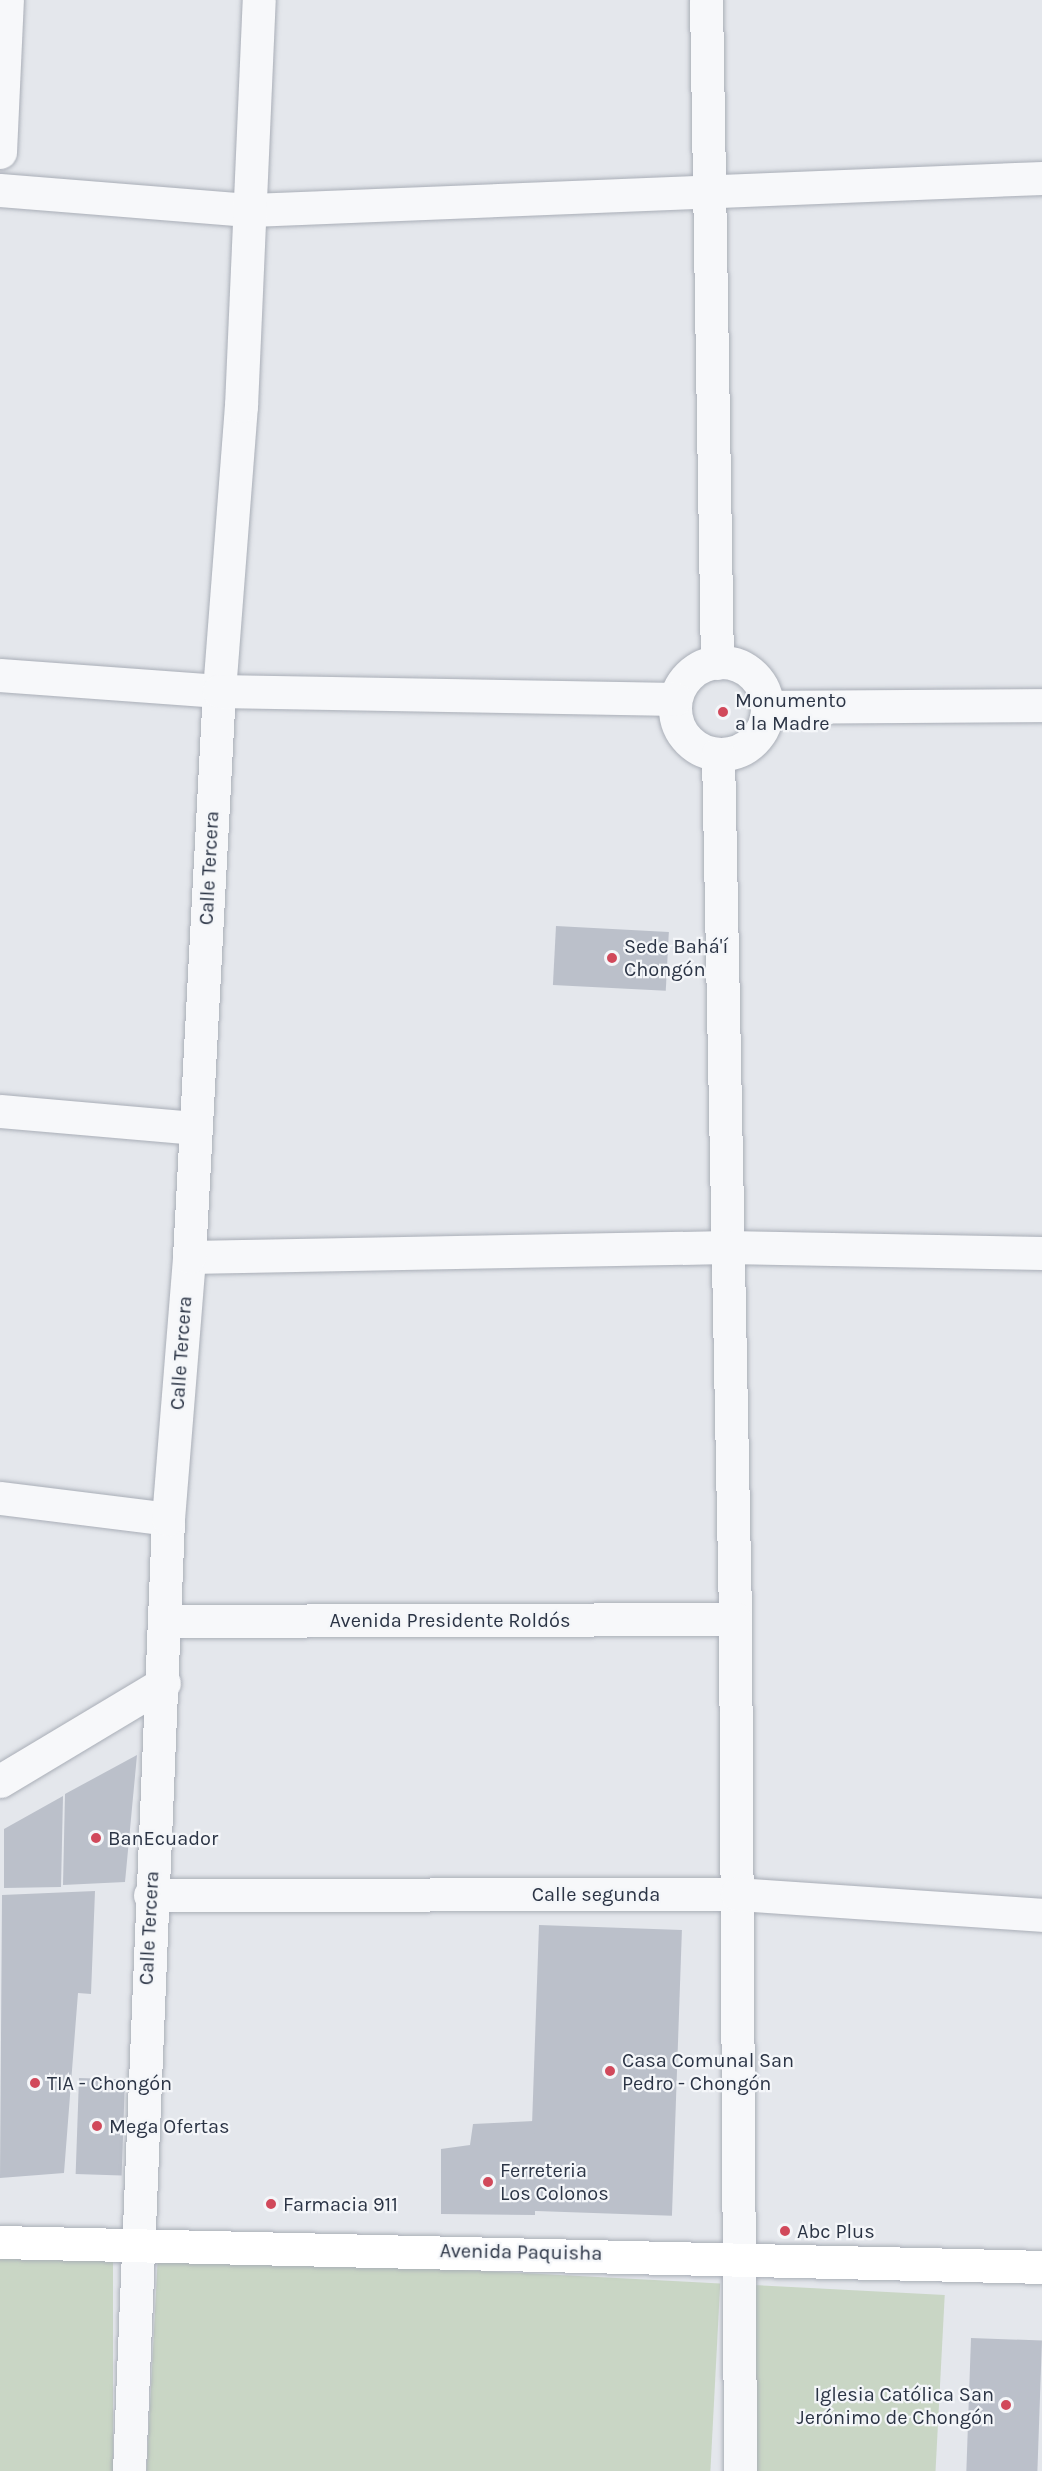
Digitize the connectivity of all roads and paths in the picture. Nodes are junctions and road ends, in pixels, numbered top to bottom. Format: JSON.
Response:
{"nodes":[{"id":1,"x":7,"y":0,"type":"edge"},
{"id":2,"x":259,"y":0,"type":"edge"},
{"id":3,"x":706,"y":0,"type":"edge"},
{"id":4,"x":0,"y":152,"type":"edge"},
{"id":5,"x":1042,"y":178,"type":"edge"},
{"id":6,"x":0,"y":190,"type":"edge"},
{"id":7,"x":709,"y":190,"type":"junction"},
{"id":8,"x":251,"y":210,"type":"junction"},
{"id":9,"x":717,"y":663,"type":"junction"},
{"id":10,"x":0,"y":675,"type":"edge"},
{"id":11,"x":219,"y":691,"type":"junction"},
{"id":12,"x":675,"y":699,"type":"junction"},
{"id":13,"x":1042,"y":705,"type":"edge"},
{"id":14,"x":768,"y":707,"type":"junction"},
{"id":15,"x":718,"y":754,"type":"junction"},
{"id":16,"x":0,"y":1111,"type":"edge"},
{"id":17,"x":194,"y":1128,"type":"junction"},
{"id":18,"x":726,"y":1247,"type":"junction"},
{"id":19,"x":1042,"y":1253,"type":"edge"},
{"id":20,"x":189,"y":1257,"type":"junction"},
{"id":21,"x":0,"y":1498,"type":"edge"},
{"id":22,"x":168,"y":1519,"type":"junction"},
{"id":23,"x":735,"y":1619,"type":"junction"},
{"id":24,"x":166,"y":1621,"type":"junction"},
{"id":25,"x":164,"y":1683,"type":"junction"},
{"id":26,"x":0,"y":1781,"type":"edge"},
{"id":27,"x":737,"y":1894,"type":"junction"},
{"id":28,"x":150,"y":1895,"type":"junction"},
{"id":29,"x":1042,"y":1915,"type":"edge"},
{"id":30,"x":0,"y":2242,"type":"edge"},
{"id":31,"x":136,"y":2242,"type":"junction"},
{"id":32,"x":741,"y":2258,"type":"junction"},
{"id":33,"x":1042,"y":2267,"type":"edge"},
{"id":34,"x":129,"y":2471,"type":"edge"},
{"id":35,"x":740,"y":2471,"type":"edge"}],
"edges":[{"from":1,"to":4,"type":"street"},
{"from":2,"to":8,"type":"street","name":"Calle Tercera"},
{"from":3,"to":7,"type":"street"},
{"from":5,"to":7,"type":"street"},
{"from":6,"to":8,"type":"street"},
{"from":7,"to":8,"type":"street"},
{"from":7,"to":9,"type":"street"},
{"from":8,"to":11,"type":"street","name":"Calle Tercera"},
{"from":9,"to":12,"type":"street"},
{"from":9,"to":14,"type":"street"},
{"from":10,"to":11,"type":"street"},
{"from":11,"to":12,"type":"street"},
{"from":11,"to":17,"type":"street","name":"Calle Tercera"},
{"from":12,"to":15,"type":"street"},
{"from":13,"to":14,"type":"street"},
{"from":14,"to":15,"type":"street"},
{"from":15,"to":18,"type":"street"},
{"from":16,"to":17,"type":"street"},
{"from":17,"to":20,"type":"street","name":"Calle Tercera"},
{"from":18,"to":19,"type":"street"},
{"from":18,"to":20,"type":"street"},
{"from":18,"to":23,"type":"street"},
{"from":20,"to":22,"type":"street","name":"Calle Tercera"},
{"from":21,"to":22,"type":"street"},
{"from":22,"to":24,"type":"street","name":"Calle Tercera"},
{"from":23,"to":24,"type":"street","name":"Avenida Presidente Roldós"},
{"from":23,"to":27,"type":"street"},
{"from":24,"to":25,"type":"street","name":"Calle Tercera"},
{"from":25,"to":26,"type":"street"},
{"from":25,"to":28,"type":"street","name":"Calle Tercera"},
{"from":27,"to":28,"type":"street","name":"Calle segunda"},
{"from":27,"to":29,"type":"street","name":"Calle segunda"},
{"from":27,"to":32,"type":"street"},
{"from":28,"to":31,"type":"street","name":"Calle Tercera"},
{"from":30,"to":31,"type":"main road","name":"Avenida Paquisha"},
{"from":31,"to":32,"type":"main road","name":"Avenida Paquisha"},
{"from":31,"to":34,"type":"street","name":"Calle Tercera"},
{"from":32,"to":33,"type":"main road","name":"Avenida Paquisha"},
{"from":32,"to":35,"type":"street"}]}
